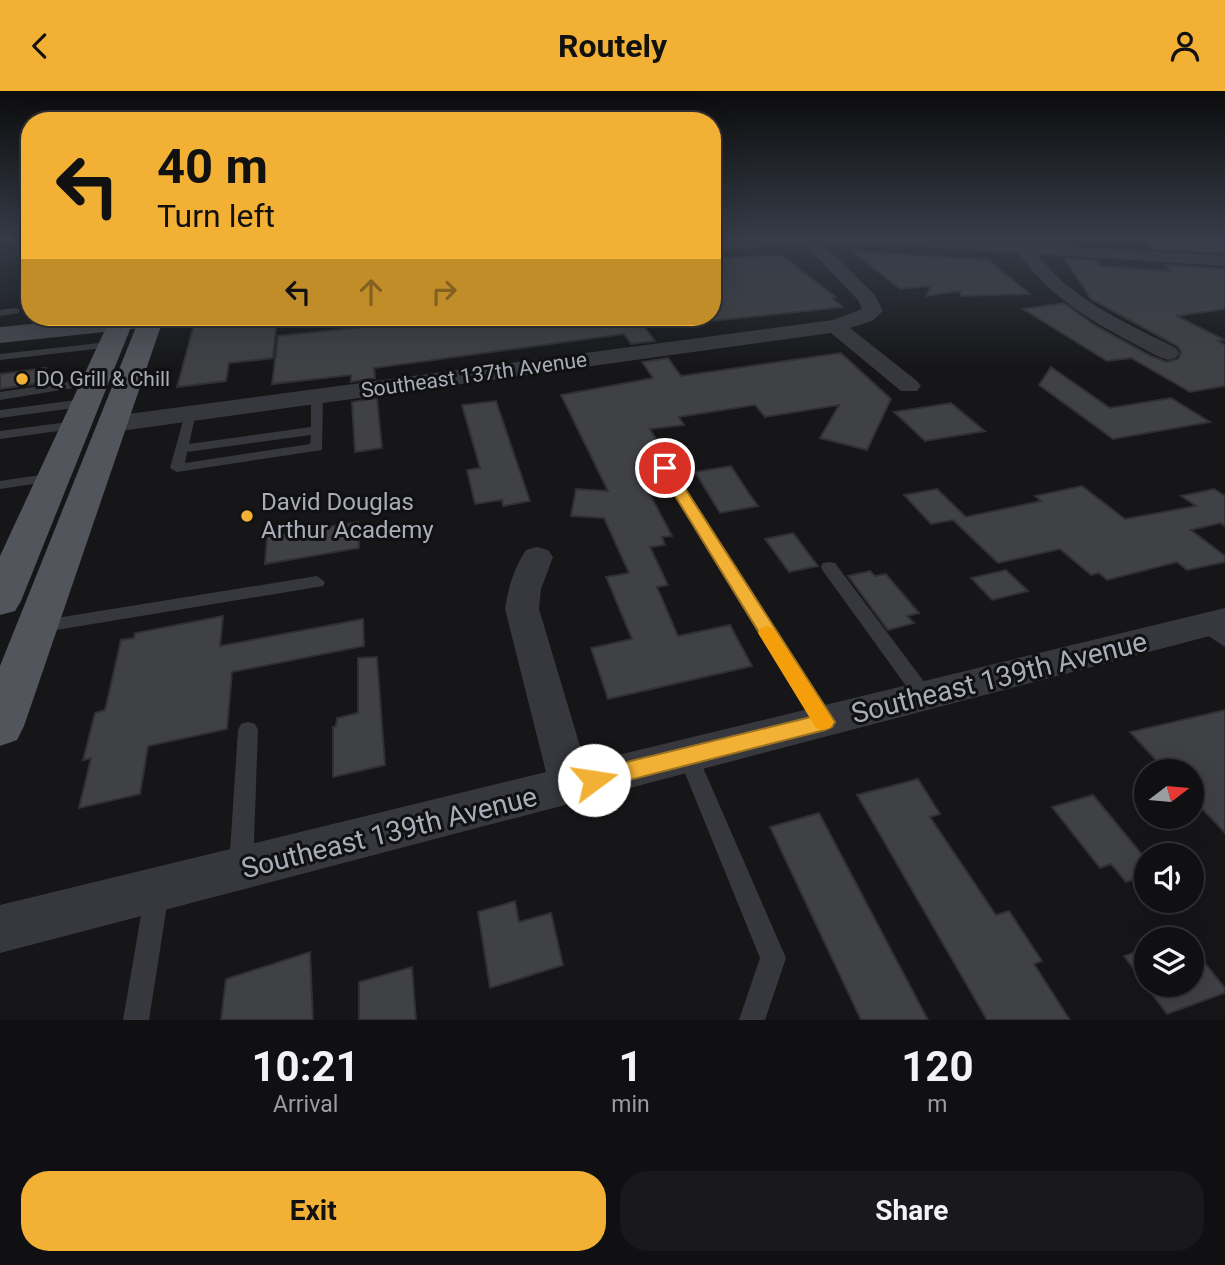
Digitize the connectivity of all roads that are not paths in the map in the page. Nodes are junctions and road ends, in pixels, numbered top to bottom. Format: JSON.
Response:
{"nodes":[{"id":1,"x":849,"y":281,"type":"edge"},
{"id":2,"x":1053,"y":281,"type":"edge"},
{"id":3,"x":15,"y":311,"type":"dead end"},
{"id":4,"x":0,"y":313,"type":"edge"},
{"id":5,"x":147,"y":326,"type":"edge"},
{"id":6,"x":835,"y":326,"type":"junction"},
{"id":7,"x":117,"y":328,"type":"edge"},
{"id":8,"x":0,"y":335,"type":"edge"},
{"id":9,"x":1168,"y":353,"type":"dead end"},
{"id":10,"x":0,"y":357,"type":"edge"},
{"id":11,"x":909,"y":386,"type":"dead end"},
{"id":12,"x":0,"y":396,"type":"edge"},
{"id":13,"x":317,"y":396,"type":"junction"},
{"id":14,"x":92,"y":408,"type":"junction"},
{"id":15,"x":190,"y":413,"type":"junction"},
{"id":16,"x":0,"y":414,"type":"edge"},
{"id":17,"x":0,"y":435,"type":"edge"},
{"id":18,"x":665,"y":468,"type":"dead end"},
{"id":19,"x":54,"y":477,"type":"junction"},
{"id":20,"x":0,"y":485,"type":"edge"},
{"id":21,"x":537,"y":557,"type":"dead end"},
{"id":22,"x":829,"y":567,"type":"dead end"},
{"id":23,"x":317,"y":582,"type":"dead end"},
{"id":24,"x":1,"y":598,"type":"edge"},
{"id":25,"x":36,"y":628,"type":"junction"},
{"id":26,"x":1218,"y":628,"type":"edge"},
{"id":27,"x":925,"y":696,"type":"junction"},
{"id":28,"x":825,"y":722,"type":"junction"},
{"id":29,"x":0,"y":726,"type":"edge"},
{"id":30,"x":248,"y":730,"type":"dead end"},
{"id":31,"x":688,"y":756,"type":"junction"},
{"id":32,"x":571,"y":786,"type":"junction"},
{"id":33,"x":240,"y":869,"type":"junction"},
{"id":34,"x":158,"y":890,"type":"junction"},
{"id":35,"x":0,"y":929,"type":"edge"},
{"id":36,"x":136,"y":1020,"type":"edge"},
{"id":37,"x":752,"y":1020,"type":"edge"}],
"edges":[{"from":1,"to":6,"type":"street","name":"Southeast 137th Avenue"},
{"from":2,"to":9,"type":"street"},
{"from":3,"to":4,"type":"lane"},
{"from":5,"to":14,"type":"main road"},
{"from":6,"to":11,"type":"street"},
{"from":6,"to":13,"type":"street","name":"Southeast 137th Avenue"},
{"from":7,"to":8,"type":"street"},
{"from":7,"to":10,"type":"lane"},
{"from":7,"to":14,"type":"main road"},
{"from":12,"to":14,"type":"lane"},
{"from":13,"to":15,"type":"street","name":"Southeast 137th Avenue"},
{"from":13,"to":15,"type":"lane"},
{"from":14,"to":15,"type":"street","name":"Southeast 137th Avenue"},
{"from":14,"to":16,"type":"lane"},
{"from":14,"to":17,"type":"lane"},
{"from":14,"to":19,"type":"main road"},
{"from":14,"to":25,"type":"main road"},
{"from":18,"to":28,"type":"lane"},
{"from":19,"to":20,"type":"lane"},
{"from":19,"to":24,"type":"main road"},
{"from":21,"to":32,"type":"street"},
{"from":22,"to":27,"type":"lane"},
{"from":23,"to":25,"type":"lane"},
{"from":25,"to":29,"type":"main road"},
{"from":26,"to":27,"type":"street","name":"Southeast 139th Avenue"},
{"from":27,"to":28,"type":"street","name":"Southeast 139th Avenue"},
{"from":28,"to":31,"type":"street","name":"Southeast 139th Avenue"},
{"from":30,"to":33,"type":"lane"},
{"from":31,"to":32,"type":"street","name":"Southeast 139th Avenue"},
{"from":31,"to":37,"type":"lane"},
{"from":32,"to":33,"type":"street","name":"Southeast 139th Avenue"},
{"from":33,"to":34,"type":"street","name":"Southeast 139th Avenue"},
{"from":34,"to":35,"type":"street","name":"Southeast 139th Avenue"},
{"from":34,"to":36,"type":"lane"}]}
